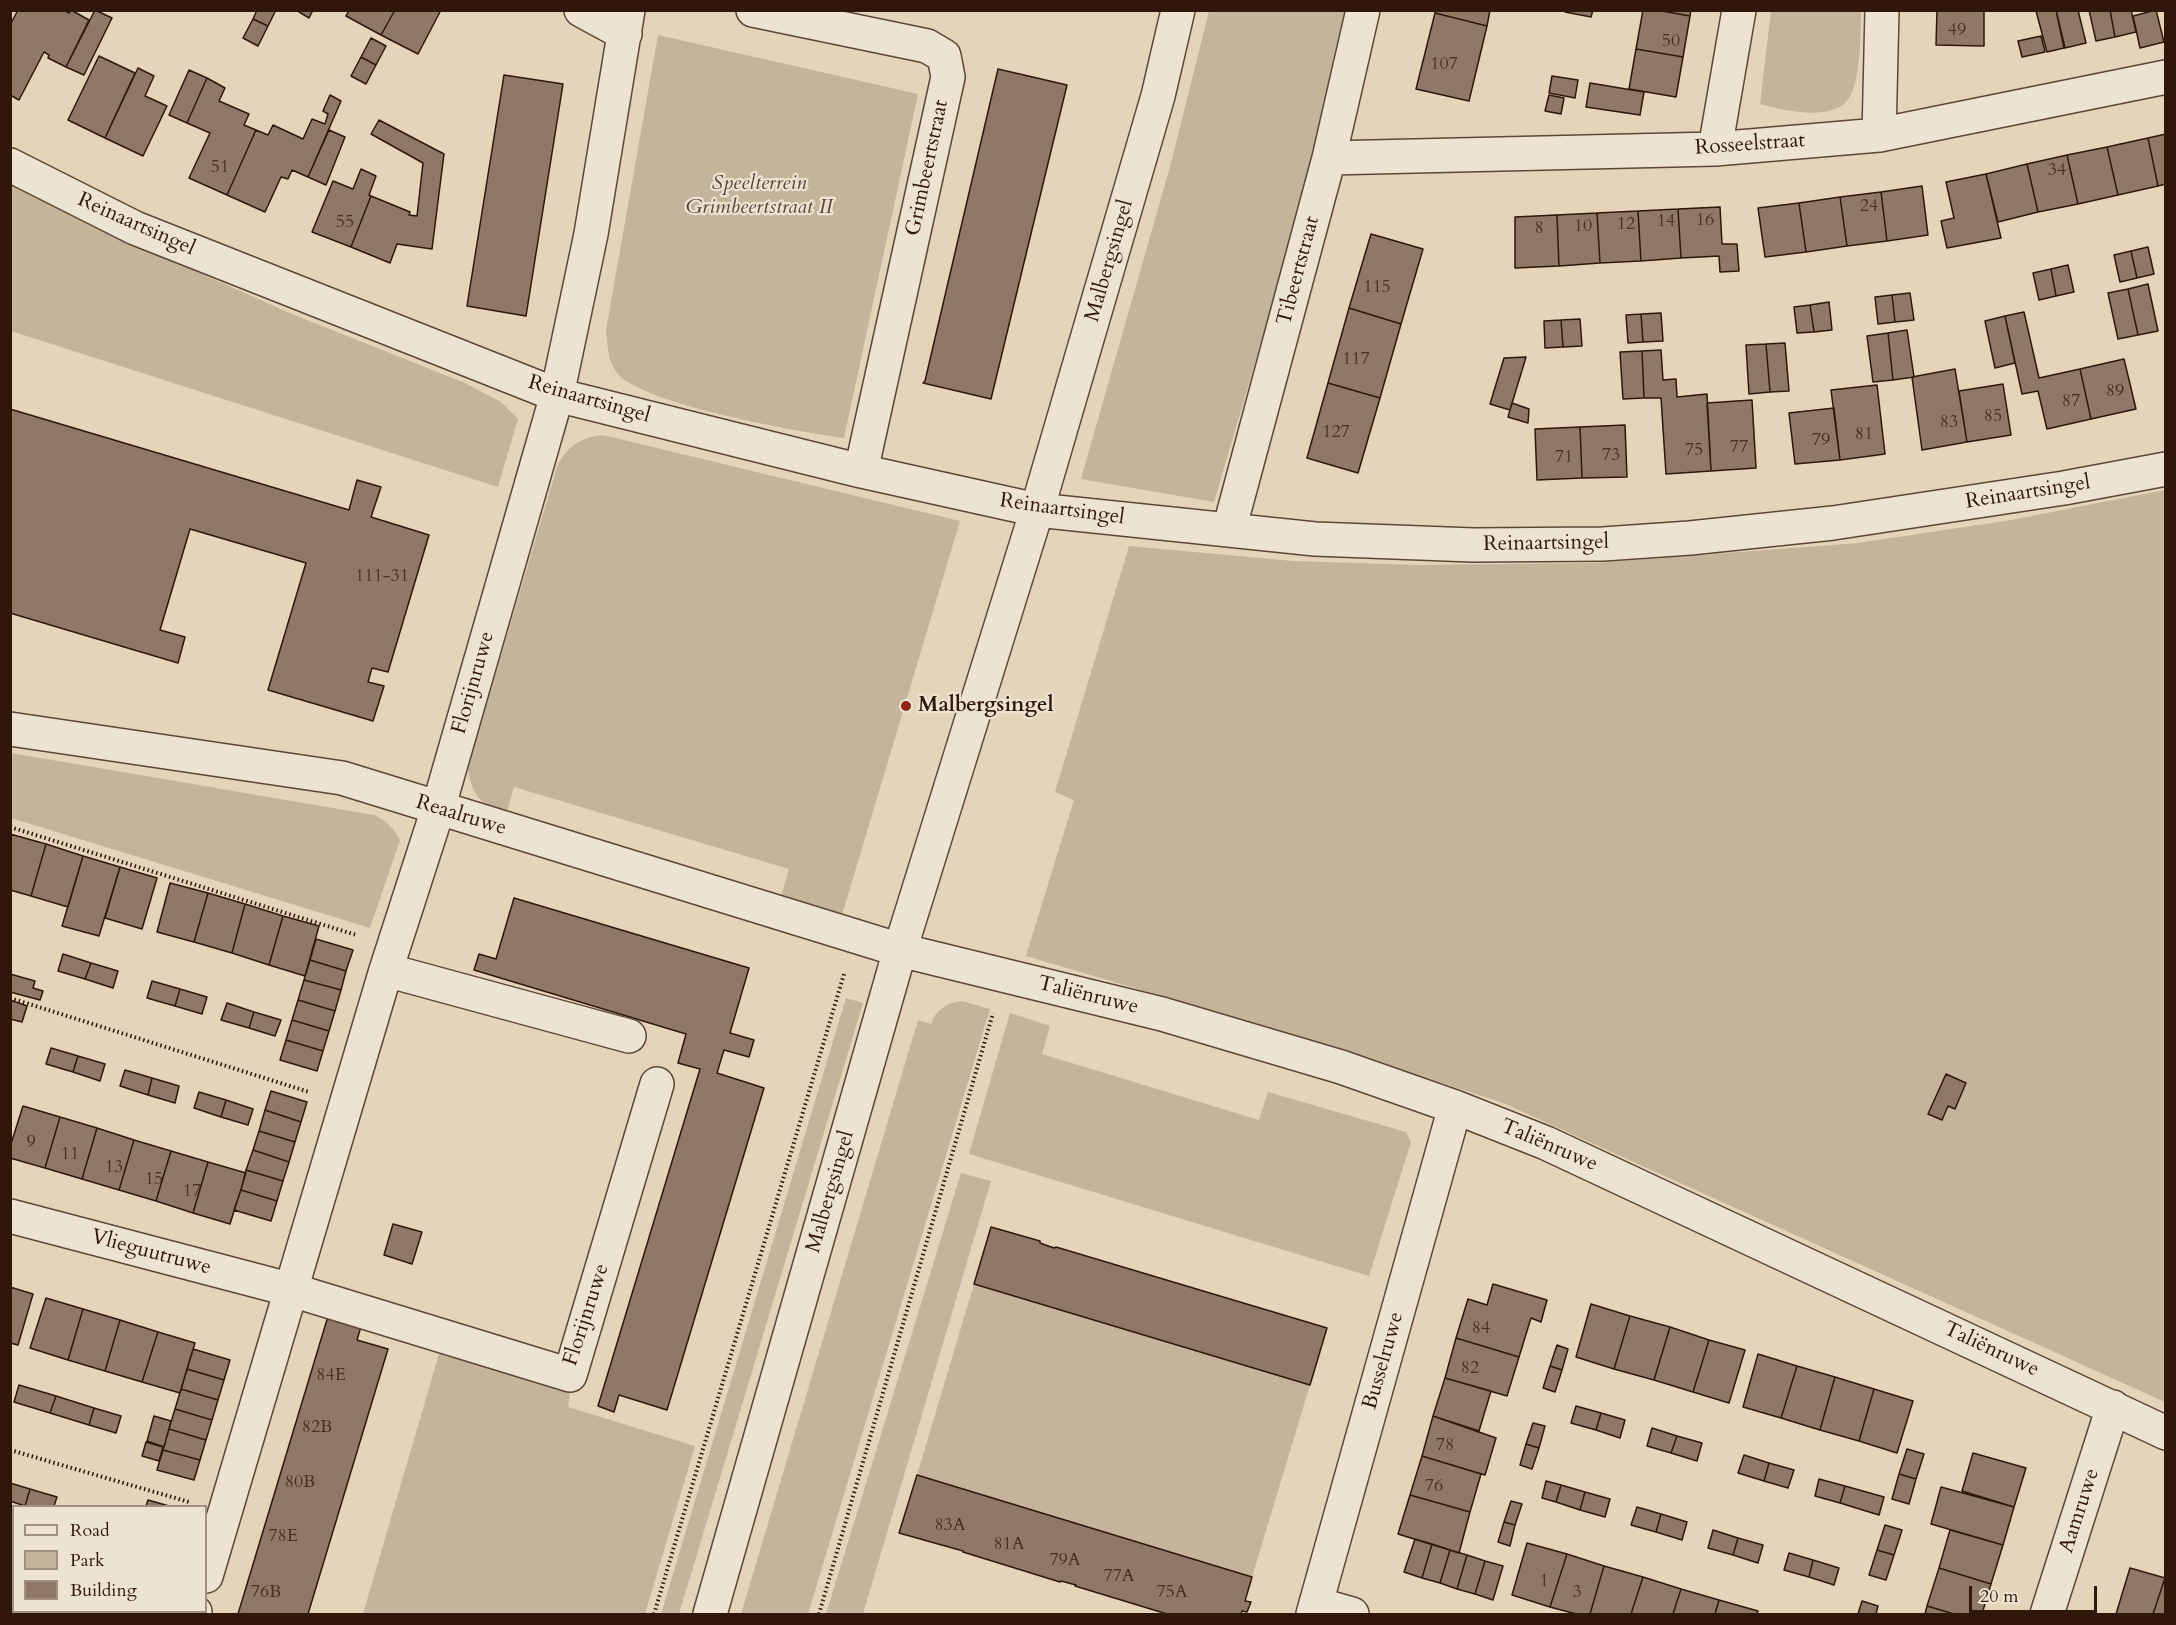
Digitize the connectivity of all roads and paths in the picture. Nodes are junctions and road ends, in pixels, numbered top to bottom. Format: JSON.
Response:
{"nodes":[{"id":1,"x":580,"y":10,"type":"edge"},
{"id":2,"x":753,"y":10,"type":"edge"},
{"id":3,"x":1178,"y":10,"type":"edge"},
{"id":4,"x":1363,"y":10,"type":"edge"},
{"id":5,"x":1739,"y":10,"type":"edge"},
{"id":6,"x":1882,"y":10,"type":"edge"},
{"id":7,"x":626,"y":22,"type":"edge"},
{"id":8,"x":2166,"y":77,"type":"edge"},
{"id":9,"x":1879,"y":135,"type":"junction"},
{"id":10,"x":1715,"y":149,"type":"junction"},
{"id":11,"x":1329,"y":158,"type":"junction"},
{"id":12,"x":10,"y":165,"type":"edge"},
{"id":13,"x":557,"y":395,"type":"junction"},
{"id":14,"x":2166,"y":469,"type":"edge"},
{"id":15,"x":861,"y":471,"type":"junction"},
{"id":16,"x":1037,"y":510,"type":"junction"},
{"id":17,"x":1229,"y":530,"type":"junction"},
{"id":18,"x":10,"y":729,"type":"edge"},
{"id":19,"x":438,"y":809,"type":"junction"},
{"id":20,"x":10,"y":827,"type":"edge"},
{"id":21,"x":855,"y":936,"type":"junction"},
{"id":22,"x":900,"y":950,"type":"junction"},
{"id":23,"x":390,"y":958,"type":"junction"},
{"id":24,"x":1004,"y":976,"type":"junction"},
{"id":25,"x":10,"y":998,"type":"edge"},
{"id":26,"x":629,"y":1036,"type":"dead end"},
{"id":27,"x":657,"y":1084,"type":"dead end"},
{"id":28,"x":347,"y":1104,"type":"junction"},
{"id":29,"x":1455,"y":1107,"type":"junction"},
{"id":30,"x":10,"y":1216,"type":"edge"},
{"id":31,"x":292,"y":1290,"type":"junction"},
{"id":32,"x":2113,"y":1407,"type":"junction"},
{"id":33,"x":2166,"y":1433,"type":"edge"},
{"id":34,"x":10,"y":1450,"type":"edge"},
{"id":35,"x":200,"y":1505,"type":"edge"},
{"id":36,"x":207,"y":1507,"type":"edge"},
{"id":37,"x":224,"y":1512,"type":"junction"},
{"id":38,"x":207,"y":1572,"type":"edge"},
{"id":39,"x":1315,"y":1609,"type":"edge"},
{"id":40,"x":654,"y":1614,"type":"edge"},
{"id":41,"x":710,"y":1614,"type":"edge"},
{"id":42,"x":819,"y":1614,"type":"edge"},
{"id":43,"x":1352,"y":1614,"type":"edge"},
{"id":44,"x":2047,"y":1614,"type":"edge"}],
"edges":[{"from":1,"to":7,"type":"street"},
{"from":2,"to":15,"type":"street","name":"Grimbeertstraat"},
{"from":3,"to":16,"type":"street","name":"Malbergsingel"},
{"from":4,"to":11,"type":"street","name":"Tibeertstraat"},
{"from":5,"to":10,"type":"street"},
{"from":6,"to":9,"type":"street"},
{"from":7,"to":13,"type":"street"},
{"from":8,"to":9,"type":"street","name":"Rosseelstraat"},
{"from":9,"to":10,"type":"street","name":"Rosseelstraat"},
{"from":10,"to":11,"type":"street","name":"Rosseelstraat"},
{"from":11,"to":17,"type":"street","name":"Tibeertstraat"},
{"from":12,"to":13,"type":"street","name":"Reinaartsingel"},
{"from":13,"to":15,"type":"street","name":"Reinaartsingel"},
{"from":13,"to":19,"type":"street","name":"Florijnruwe"},
{"from":14,"to":17,"type":"street","name":"Reinaartsingel"},
{"from":15,"to":16,"type":"street","name":"Reinaartsingel"},
{"from":16,"to":17,"type":"street","name":"Reinaartsingel"},
{"from":16,"to":22,"type":"street","name":"Malbergsingel"},
{"from":18,"to":19,"type":"street","name":"Reaalruwe"},
{"from":19,"to":21,"type":"street","name":"Reaalruwe"},
{"from":19,"to":23,"type":"street","name":"Florijnruwe"},
{"from":20,"to":23,"type":"path"},
{"from":21,"to":22,"type":"street","name":"Reaalruwe"},
{"from":21,"to":40,"type":"path"},
{"from":22,"to":24,"type":"street","name":"Taliënruwe"},
{"from":22,"to":41,"type":"street","name":"Malbergsingel"},
{"from":23,"to":26,"type":"street"},
{"from":23,"to":28,"type":"street","name":"Florijnruwe"},
{"from":24,"to":29,"type":"street","name":"Taliënruwe"},
{"from":24,"to":42,"type":"path"},
{"from":25,"to":28,"type":"path"},
{"from":27,"to":31,"type":"street","name":"Florijnruwe"},
{"from":28,"to":31,"type":"street","name":"Florijnruwe"},
{"from":29,"to":32,"type":"street","name":"Taliënruwe"},
{"from":29,"to":39,"type":"street","name":"Busselruwe"},
{"from":30,"to":31,"type":"street","name":"Vlieguutruwe"},
{"from":31,"to":37,"type":"street","name":"Florijnruwe"},
{"from":32,"to":33,"type":"street","name":"Taliënruwe"},
{"from":32,"to":44,"type":"street","name":"Aamruwe"},
{"from":34,"to":35,"type":"path"},
{"from":36,"to":37,"type":"path"},
{"from":37,"to":38,"type":"street","name":"Florijnruwe"},
{"from":39,"to":43,"type":"street"}]}
